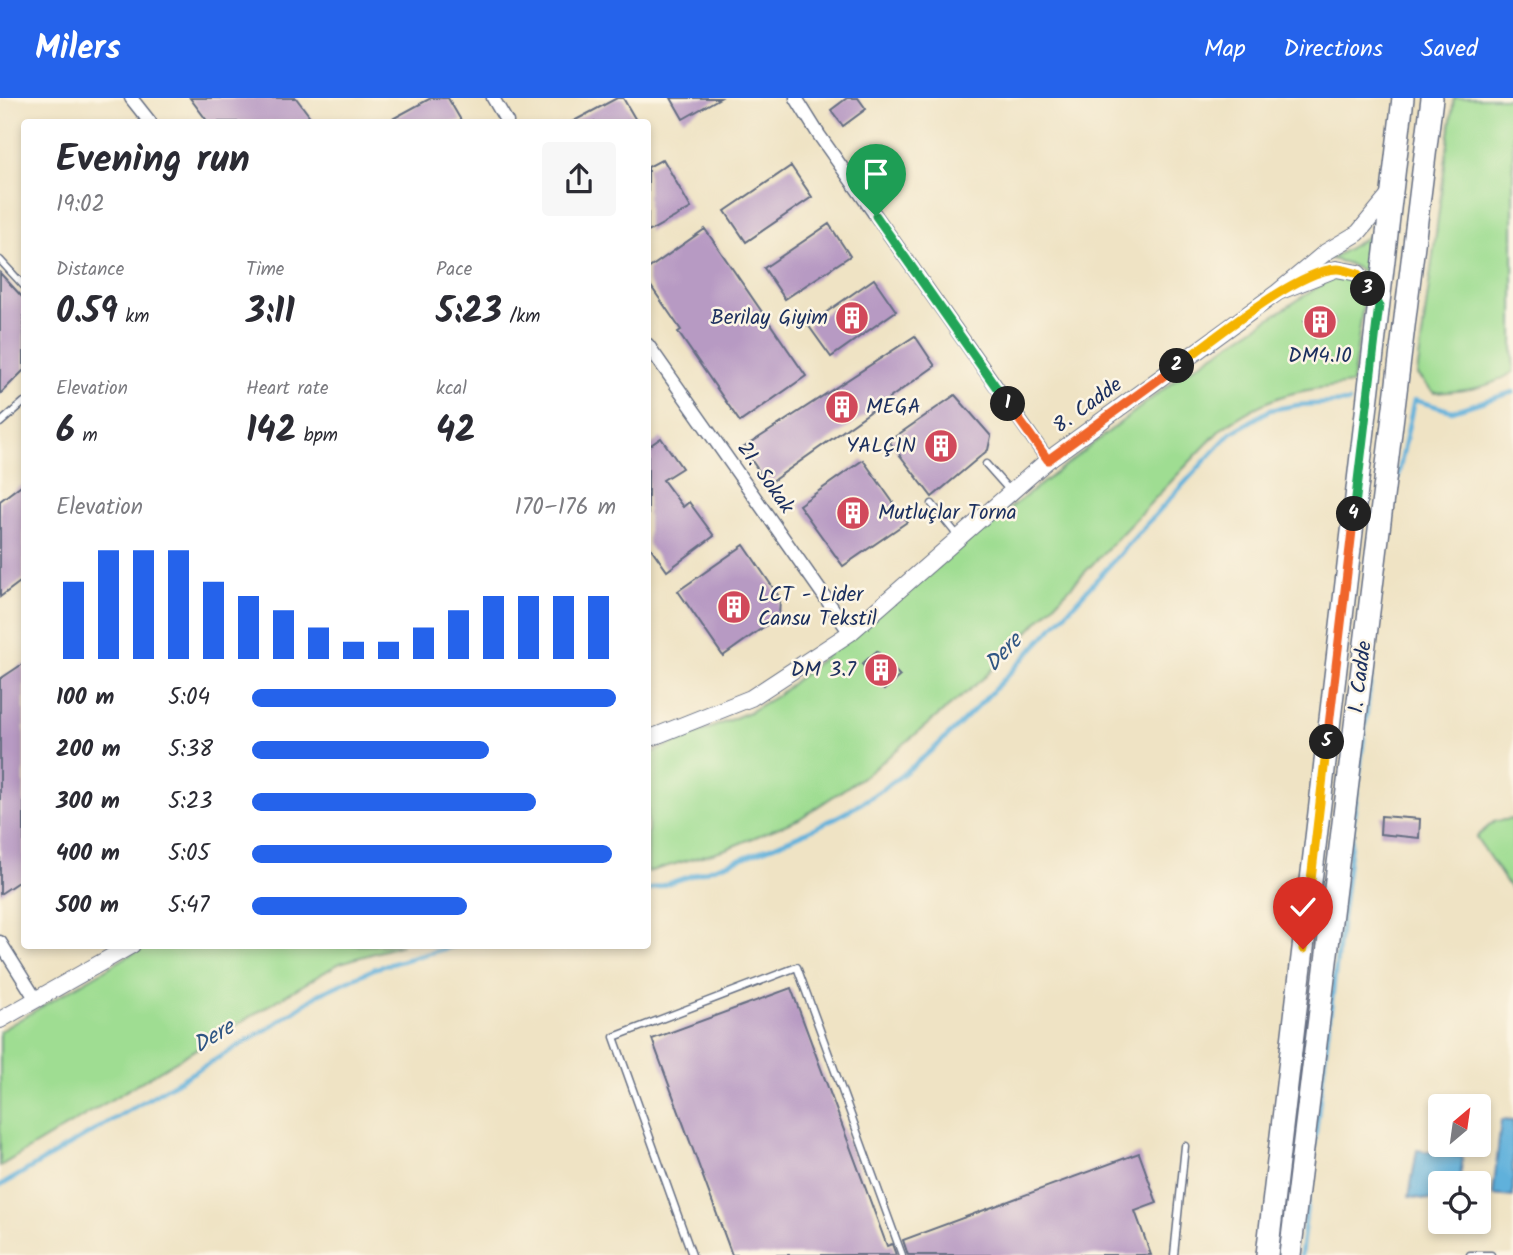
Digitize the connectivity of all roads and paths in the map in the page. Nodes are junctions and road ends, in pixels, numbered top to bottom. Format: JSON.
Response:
{"nodes":[{"id":1,"x":131,"y":98,"type":"edge"},
{"id":2,"x":493,"y":98,"type":"edge"},
{"id":3,"x":796,"y":98,"type":"edge"},
{"id":4,"x":1403,"y":98,"type":"edge"},
{"id":5,"x":1432,"y":98,"type":"edge"},
{"id":6,"x":148,"y":119,"type":"edge"},
{"id":7,"x":505,"y":119,"type":"edge"},
{"id":8,"x":1392,"y":192,"type":"junction"},
{"id":9,"x":0,"y":260,"type":"edge"},
{"id":10,"x":21,"y":283,"type":"edge"},
{"id":11,"x":1278,"y":292,"type":"junction"},
{"id":12,"x":1379,"y":305,"type":"junction"},
{"id":13,"x":651,"y":349,"type":"edge"},
{"id":14,"x":21,"y":405,"type":"edge"},
{"id":15,"x":0,"y":423,"type":"edge"},
{"id":16,"x":1048,"y":460,"type":"junction"},
{"id":17,"x":986,"y":464,"type":"dead end"},
{"id":18,"x":1011,"y":493,"type":"junction"},
{"id":19,"x":932,"y":504,"type":"dead end"},
{"id":20,"x":959,"y":538,"type":"junction"},
{"id":21,"x":850,"y":632,"type":"junction"},
{"id":22,"x":651,"y":737,"type":"edge"},
{"id":23,"x":0,"y":942,"type":"edge"},
{"id":24,"x":125,"y":949,"type":"edge"},
{"id":25,"x":35,"y":998,"type":"junction"},
{"id":26,"x":0,"y":1020,"type":"edge"},
{"id":27,"x":1185,"y":1146,"type":"dead end"},
{"id":28,"x":692,"y":1255,"type":"edge"},
{"id":29,"x":902,"y":1255,"type":"edge"},
{"id":30,"x":1174,"y":1255,"type":"edge"},
{"id":31,"x":1267,"y":1255,"type":"edge"},
{"id":32,"x":1290,"y":1255,"type":"edge"},
{"id":33,"x":1471,"y":1255,"type":"edge"},
{"id":34,"x":1491,"y":1255,"type":"edge"}],
"edges":[{"from":1,"to":6,"type":"street"},
{"from":2,"to":7,"type":"street"},
{"from":3,"to":16,"type":"street"},
{"from":4,"to":8,"type":"main road","name":"1. Cadde"},
{"from":5,"to":32,"type":"main road","name":"1. Cadde"},
{"from":8,"to":11,"type":"street","name":"8. Cadde"},
{"from":8,"to":12,"type":"main road","name":"1. Cadde"},
{"from":9,"to":10,"type":"lane"},
{"from":11,"to":12,"type":"street","name":"8. Cadde"},
{"from":11,"to":16,"type":"street","name":"8. Cadde"},
{"from":12,"to":31,"type":"main road","name":"1. Cadde"},
{"from":13,"to":21,"type":"street","name":"21. Sokak"},
{"from":14,"to":15,"type":"lane"},
{"from":16,"to":18,"type":"street","name":"8. Cadde"},
{"from":17,"to":18,"type":"lane"},
{"from":18,"to":20,"type":"street","name":"8. Cadde"},
{"from":19,"to":20,"type":"lane"},
{"from":20,"to":21,"type":"street","name":"8. Cadde"},
{"from":21,"to":22,"type":"street","name":"8. Cadde"},
{"from":23,"to":25,"type":"street"},
{"from":24,"to":25,"type":"street"},
{"from":25,"to":26,"type":"street"},
{"from":27,"to":30,"type":"lane"},
{"from":28,"to":29,"type":"lane"},
{"from":33,"to":34,"type":"lane"}]}
